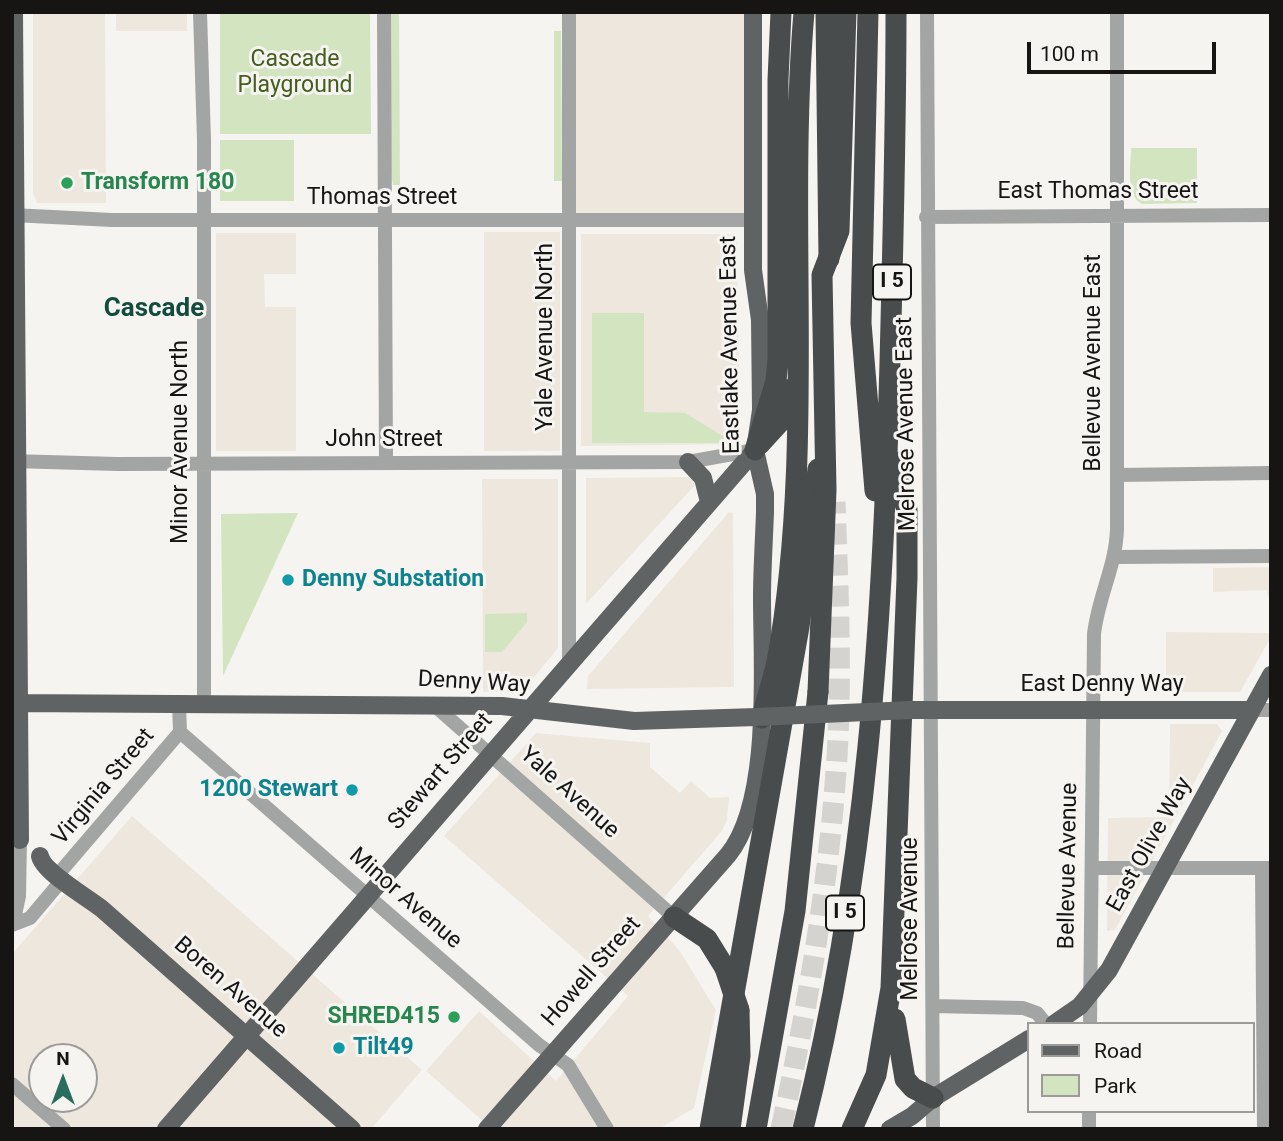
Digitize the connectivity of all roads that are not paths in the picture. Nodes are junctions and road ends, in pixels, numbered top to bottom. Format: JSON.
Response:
{"nodes":[{"id":1,"x":14,"y":12,"type":"edge"},
{"id":2,"x":200,"y":12,"type":"edge"},
{"id":3,"x":384,"y":12,"type":"edge"},
{"id":4,"x":569,"y":12,"type":"edge"},
{"id":5,"x":753,"y":12,"type":"edge"},
{"id":6,"x":781,"y":12,"type":"edge"},
{"id":7,"x":804,"y":12,"type":"edge"},
{"id":8,"x":821,"y":12,"type":"edge"},
{"id":9,"x":826,"y":12,"type":"edge"},
{"id":10,"x":846,"y":12,"type":"edge"},
{"id":11,"x":868,"y":12,"type":"edge"},
{"id":12,"x":896,"y":12,"type":"edge"},
{"id":13,"x":928,"y":12,"type":"edge"},
{"id":14,"x":1116,"y":12,"type":"edge"},
{"id":15,"x":1116,"y":214,"type":"junction"},
{"id":16,"x":13,"y":215,"type":"edge"},
{"id":17,"x":1271,"y":215,"type":"edge"},
{"id":18,"x":926,"y":217,"type":"junction"},
{"id":19,"x":204,"y":220,"type":"junction"},
{"id":20,"x":386,"y":220,"type":"junction"},
{"id":21,"x":569,"y":220,"type":"junction"},
{"id":22,"x":753,"y":220,"type":"junction"},
{"id":23,"x":822,"y":275,"type":"junction"},
{"id":24,"x":799,"y":364,"type":"junction"},
{"id":25,"x":830,"y":373,"type":"junction"},
{"id":26,"x":888,"y":440,"type":"junction"},
{"id":27,"x":755,"y":450,"type":"junction"},
{"id":28,"x":14,"y":461,"type":"edge"},
{"id":29,"x":569,"y":462,"type":"junction"},
{"id":30,"x":688,"y":462,"type":"junction"},
{"id":31,"x":386,"y":463,"type":"junction"},
{"id":32,"x":204,"y":464,"type":"junction"},
{"id":33,"x":1271,"y":472,"type":"edge"},
{"id":34,"x":1117,"y":475,"type":"junction"},
{"id":35,"x":709,"y":502,"type":"junction"},
{"id":36,"x":835,"y":502,"type":"tunnel mouth"},
{"id":37,"x":1271,"y":556,"type":"edge"},
{"id":38,"x":1115,"y":557,"type":"junction"},
{"id":39,"x":883,"y":574,"type":"junction"},
{"id":40,"x":569,"y":662,"type":"junction"},
{"id":41,"x":1271,"y":675,"type":"edge"},
{"id":42,"x":16,"y":703,"type":"edge"},
{"id":43,"x":178,"y":703,"type":"junction"},
{"id":44,"x":204,"y":704,"type":"junction"},
{"id":45,"x":433,"y":705,"type":"junction"},
{"id":46,"x":528,"y":709,"type":"junction"},
{"id":47,"x":933,"y":709,"type":"junction"},
{"id":48,"x":1095,"y":710,"type":"junction"},
{"id":49,"x":1252,"y":710,"type":"junction"},
{"id":50,"x":1271,"y":710,"type":"edge"},
{"id":51,"x":762,"y":718,"type":"junction"},
{"id":52,"x":180,"y":732,"type":"junction"},
{"id":53,"x":489,"y":753,"type":"junction"},
{"id":54,"x":16,"y":837,"type":"edge"},
{"id":55,"x":734,"y":847,"type":"joint"},
{"id":56,"x":1092,"y":868,"type":"junction"},
{"id":57,"x":1266,"y":868,"type":"edge"},
{"id":58,"x":1165,"y":869,"type":"junction"},
{"id":59,"x":66,"y":879,"type":"junction"},
{"id":60,"x":366,"y":896,"type":"junction"},
{"id":61,"x":674,"y":917,"type":"junction"},
{"id":62,"x":13,"y":924,"type":"edge"},
{"id":63,"x":891,"y":988,"type":"junction"},
{"id":64,"x":1090,"y":996,"type":"junction"},
{"id":65,"x":933,"y":1006,"type":"junction"},
{"id":66,"x":1044,"y":1022,"type":"edge"},
{"id":67,"x":1057,"y":1022,"type":"edge"},
{"id":68,"x":1090,"y":1022,"type":"edge"},
{"id":69,"x":246,"y":1035,"type":"junction"},
{"id":70,"x":1028,"y":1040,"type":"edge"},
{"id":71,"x":552,"y":1054,"type":"junction"},
{"id":72,"x":12,"y":1084,"type":"edge"},
{"id":73,"x":933,"y":1098,"type":"junction"},
{"id":74,"x":64,"y":1129,"type":"edge"},
{"id":75,"x":166,"y":1129,"type":"edge"},
{"id":76,"x":352,"y":1129,"type":"edge"},
{"id":77,"x":487,"y":1129,"type":"edge"},
{"id":78,"x":607,"y":1129,"type":"edge"},
{"id":79,"x":710,"y":1129,"type":"edge"},
{"id":80,"x":730,"y":1129,"type":"edge"},
{"id":81,"x":756,"y":1129,"type":"edge"},
{"id":82,"x":803,"y":1129,"type":"edge"},
{"id":83,"x":852,"y":1129,"type":"edge"},
{"id":84,"x":890,"y":1129,"type":"edge"},
{"id":85,"x":933,"y":1129,"type":"edge"},
{"id":86,"x":1264,"y":1129,"type":"edge"}],
"edges":[{"from":1,"to":16,"type":"main road"},
{"from":2,"to":19,"type":"street","name":"Minor Avenue North"},
{"from":3,"to":20,"type":"street"},
{"from":4,"to":21,"type":"street","name":"Yale Avenue North"},
{"from":5,"to":22,"type":"main road","name":"Eastlake Avenue East"},
{"from":6,"to":27,"type":"highway"},
{"from":7,"to":24,"type":"highway"},
{"from":8,"to":23,"type":"highway","number":"I 5"},
{"from":9,"to":25,"type":"highway"},
{"from":10,"to":23,"type":"highway","bridge":true},
{"from":11,"to":39,"type":"highway"},
{"from":12,"to":26,"type":"highway","number":"I 5"},
{"from":13,"to":18,"type":"street","name":"Melrose Avenue East"},
{"from":14,"to":15,"type":"street","name":"Bellevue Avenue East"},
{"from":15,"to":17,"type":"street","name":"East Thomas Street"},
{"from":15,"to":18,"type":"street","name":"East Thomas Street"},
{"from":15,"to":34,"type":"street","name":"Bellevue Avenue East"},
{"from":16,"to":19,"type":"street","name":"Thomas Street"},
{"from":16,"to":28,"type":"main road"},
{"from":18,"to":47,"type":"street","name":"Melrose Avenue East"},
{"from":19,"to":20,"type":"street","name":"Thomas Street"},
{"from":19,"to":32,"type":"street","name":"Minor Avenue North"},
{"from":20,"to":21,"type":"street","name":"Thomas Street"},
{"from":20,"to":31,"type":"street"},
{"from":21,"to":22,"type":"street","name":"Thomas Street"},
{"from":21,"to":29,"type":"street","name":"Yale Avenue North"},
{"from":22,"to":27,"type":"main road","name":"Eastlake Avenue East"},
{"from":23,"to":81,"type":"highway","number":"I 5","bridge":true},
{"from":24,"to":27,"type":"highway"},
{"from":24,"to":51,"type":"highway"},
{"from":25,"to":36,"type":"highway"},
{"from":25,"to":79,"type":"highway"},
{"from":26,"to":39,"type":"highway","number":"I 5"},
{"from":26,"to":63,"type":"highway"},
{"from":27,"to":30,"type":"street","name":"John Street"},
{"from":27,"to":35,"type":"main road","name":"Stewart Street"},
{"from":27,"to":51,"type":"main road","name":"Eastlake Avenue East"},
{"from":28,"to":32,"type":"street","name":"John Street"},
{"from":28,"to":42,"type":"main road"},
{"from":29,"to":30,"type":"street","name":"John Street"},
{"from":29,"to":31,"type":"street","name":"John Street"},
{"from":29,"to":40,"type":"street","name":"Yale Avenue North"},
{"from":30,"to":35,"type":"main road"},
{"from":31,"to":32,"type":"street","name":"John Street"},
{"from":32,"to":44,"type":"street","name":"Minor Avenue North"},
{"from":33,"to":34,"type":"street"},
{"from":34,"to":38,"type":"street","name":"Bellevue Avenue East"},
{"from":35,"to":40,"type":"main road","name":"Stewart Street"},
{"from":37,"to":38,"type":"street"},
{"from":38,"to":48,"type":"street","name":"Bellevue Avenue East"},
{"from":39,"to":82,"type":"highway","number":"I 5"},
{"from":40,"to":46,"type":"main road","name":"Stewart Street"},
{"from":41,"to":49,"type":"main road","name":"East Olive Way"},
{"from":42,"to":43,"type":"main road","name":"Denny Way"},
{"from":42,"to":54,"type":"main road"},
{"from":43,"to":44,"type":"main road","name":"Denny Way"},
{"from":43,"to":52,"type":"street"},
{"from":44,"to":45,"type":"main road","name":"Denny Way"},
{"from":45,"to":46,"type":"main road","name":"Denny Way"},
{"from":45,"to":53,"type":"street","name":"Yale Avenue"},
{"from":46,"to":47,"type":"main road","name":"Denny Way","bridge":true},
{"from":46,"to":53,"type":"main road","name":"Stewart Street"},
{"from":47,"to":48,"type":"main road","name":"East Denny Way"},
{"from":47,"to":65,"type":"street","name":"Melrose Avenue"},
{"from":48,"to":49,"type":"main road","name":"East Denny Way"},
{"from":48,"to":56,"type":"street","name":"Bellevue Avenue"},
{"from":49,"to":50,"type":"street","name":"East Denny Way"},
{"from":49,"to":58,"type":"main road","name":"East Olive Way"},
{"from":51,"to":55,"type":"main road","name":"Eastlake Avenue East"},
{"from":52,"to":59,"type":"street","name":"Virginia Street"},
{"from":52,"to":60,"type":"street","name":"Minor Avenue"},
{"from":53,"to":60,"type":"main road","name":"Stewart Street"},
{"from":53,"to":61,"type":"street","name":"Yale Avenue"},
{"from":54,"to":59,"type":"main road","name":"Boren Avenue"},
{"from":54,"to":62,"type":"street"},
{"from":55,"to":61,"type":"main road","name":"Howell Street"},
{"from":56,"to":58,"type":"street"},
{"from":56,"to":64,"type":"street","name":"Bellevue Avenue"},
{"from":57,"to":58,"type":"street"},
{"from":57,"to":86,"type":"street"},
{"from":58,"to":64,"type":"main road","name":"East Olive Way"},
{"from":59,"to":62,"type":"street","name":"Virginia Street"},
{"from":59,"to":69,"type":"main road","name":"Boren Avenue"},
{"from":60,"to":69,"type":"main road","name":"Stewart Street"},
{"from":60,"to":71,"type":"street","name":"Minor Avenue"},
{"from":61,"to":71,"type":"main road","name":"Howell Street"},
{"from":61,"to":80,"type":"highway","bridge":true},
{"from":63,"to":73,"type":"highway"},
{"from":63,"to":83,"type":"highway"},
{"from":64,"to":67,"type":"main road","name":"East Olive Way"},
{"from":64,"to":68,"type":"street","name":"Bellevue Avenue"},
{"from":65,"to":66,"type":"street"},
{"from":65,"to":73,"type":"street","name":"Melrose Avenue"},
{"from":69,"to":75,"type":"main road","name":"Stewart Street"},
{"from":69,"to":76,"type":"main road","name":"Boren Avenue"},
{"from":70,"to":73,"type":"main road"},
{"from":71,"to":77,"type":"main road","name":"Howell Street"},
{"from":71,"to":78,"type":"street","name":"Minor Avenue"},
{"from":72,"to":74,"type":"street"},
{"from":73,"to":84,"type":"main road"},
{"from":73,"to":85,"type":"street","name":"Melrose Avenue"}]}
